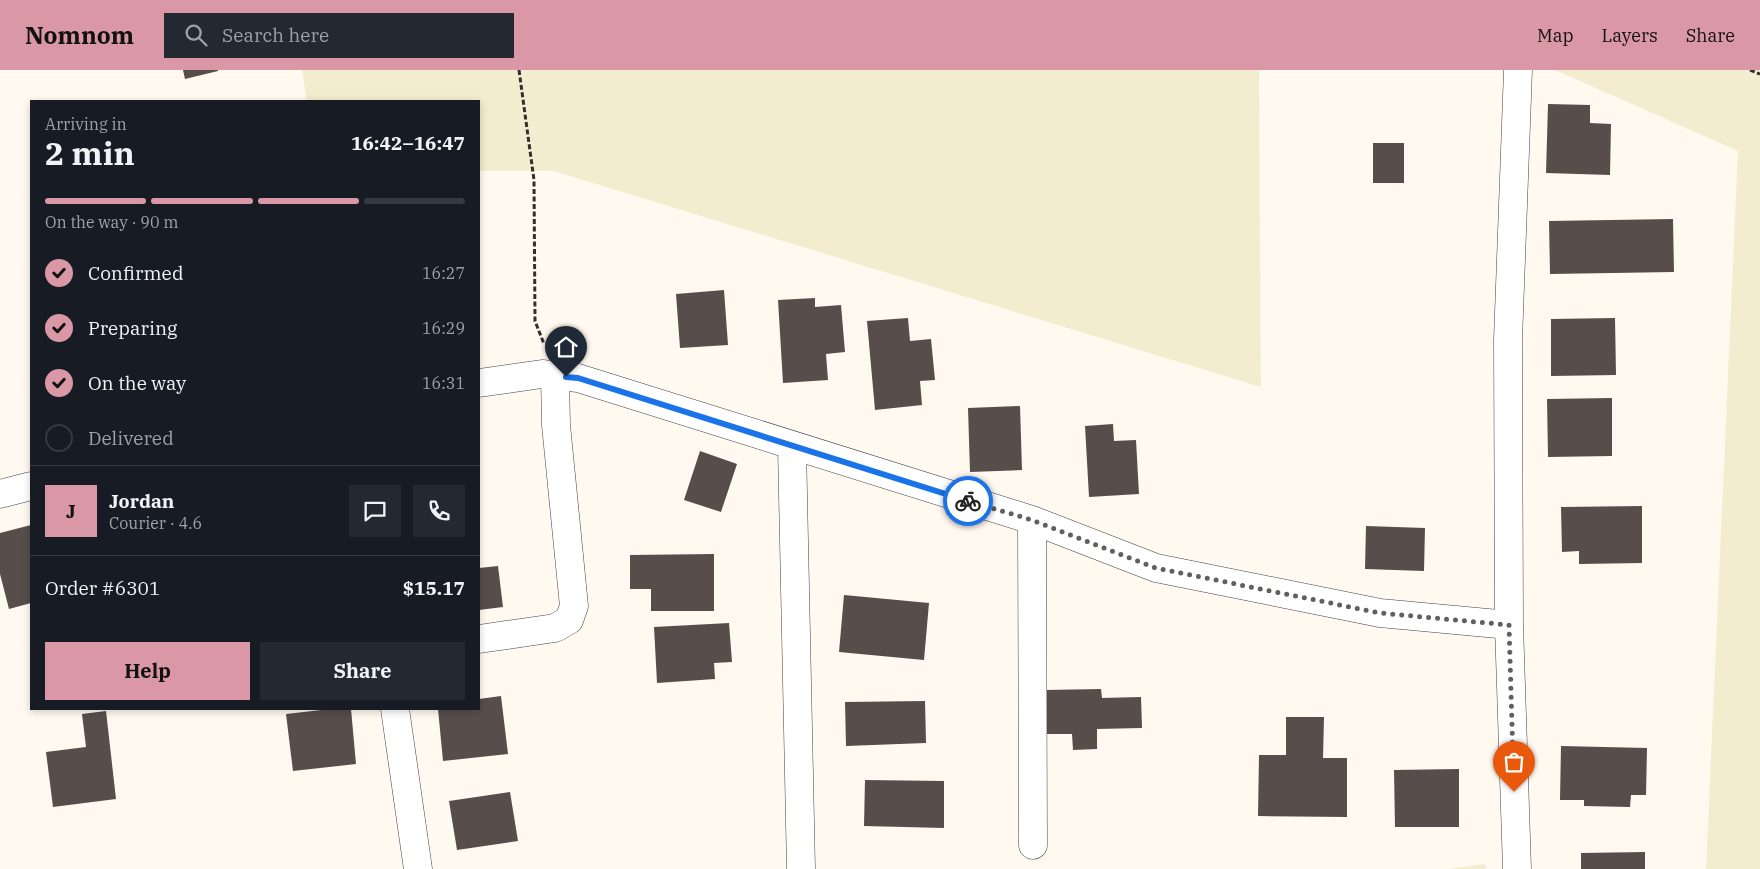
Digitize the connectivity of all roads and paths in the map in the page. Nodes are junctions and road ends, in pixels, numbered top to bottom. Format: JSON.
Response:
{"nodes":[{"id":1,"x":519,"y":70,"type":"edge"},
{"id":2,"x":1518,"y":70,"type":"edge"},
{"id":3,"x":1750,"y":70,"type":"edge"},
{"id":4,"x":1760,"y":74,"type":"edge"},
{"id":5,"x":555,"y":376,"type":"junction"},
{"id":6,"x":480,"y":383,"type":"edge"},
{"id":7,"x":792,"y":447,"type":"junction"},
{"id":8,"x":30,"y":486,"type":"edge"},
{"id":9,"x":0,"y":494,"type":"edge"},
{"id":10,"x":1032,"y":520,"type":"junction"},
{"id":11,"x":1509,"y":625,"type":"junction"},
{"id":12,"x":480,"y":639,"type":"edge"},
{"id":13,"x":395,"y":710,"type":"edge"},
{"id":14,"x":1033,"y":845,"type":"dead end"},
{"id":15,"x":418,"y":869,"type":"edge"},
{"id":16,"x":800,"y":869,"type":"edge"},
{"id":17,"x":1517,"y":869,"type":"edge"}],
"edges":[{"from":1,"to":5,"type":"path"},
{"from":2,"to":11,"type":"street"},
{"from":3,"to":4,"type":"path"},
{"from":5,"to":6,"type":"street"},
{"from":5,"to":7,"type":"street"},
{"from":5,"to":12,"type":"street"},
{"from":7,"to":10,"type":"street"},
{"from":7,"to":16,"type":"street"},
{"from":8,"to":9,"type":"street"},
{"from":10,"to":11,"type":"street"},
{"from":10,"to":14,"type":"street"},
{"from":11,"to":17,"type":"street"},
{"from":13,"to":15,"type":"street"}]}
